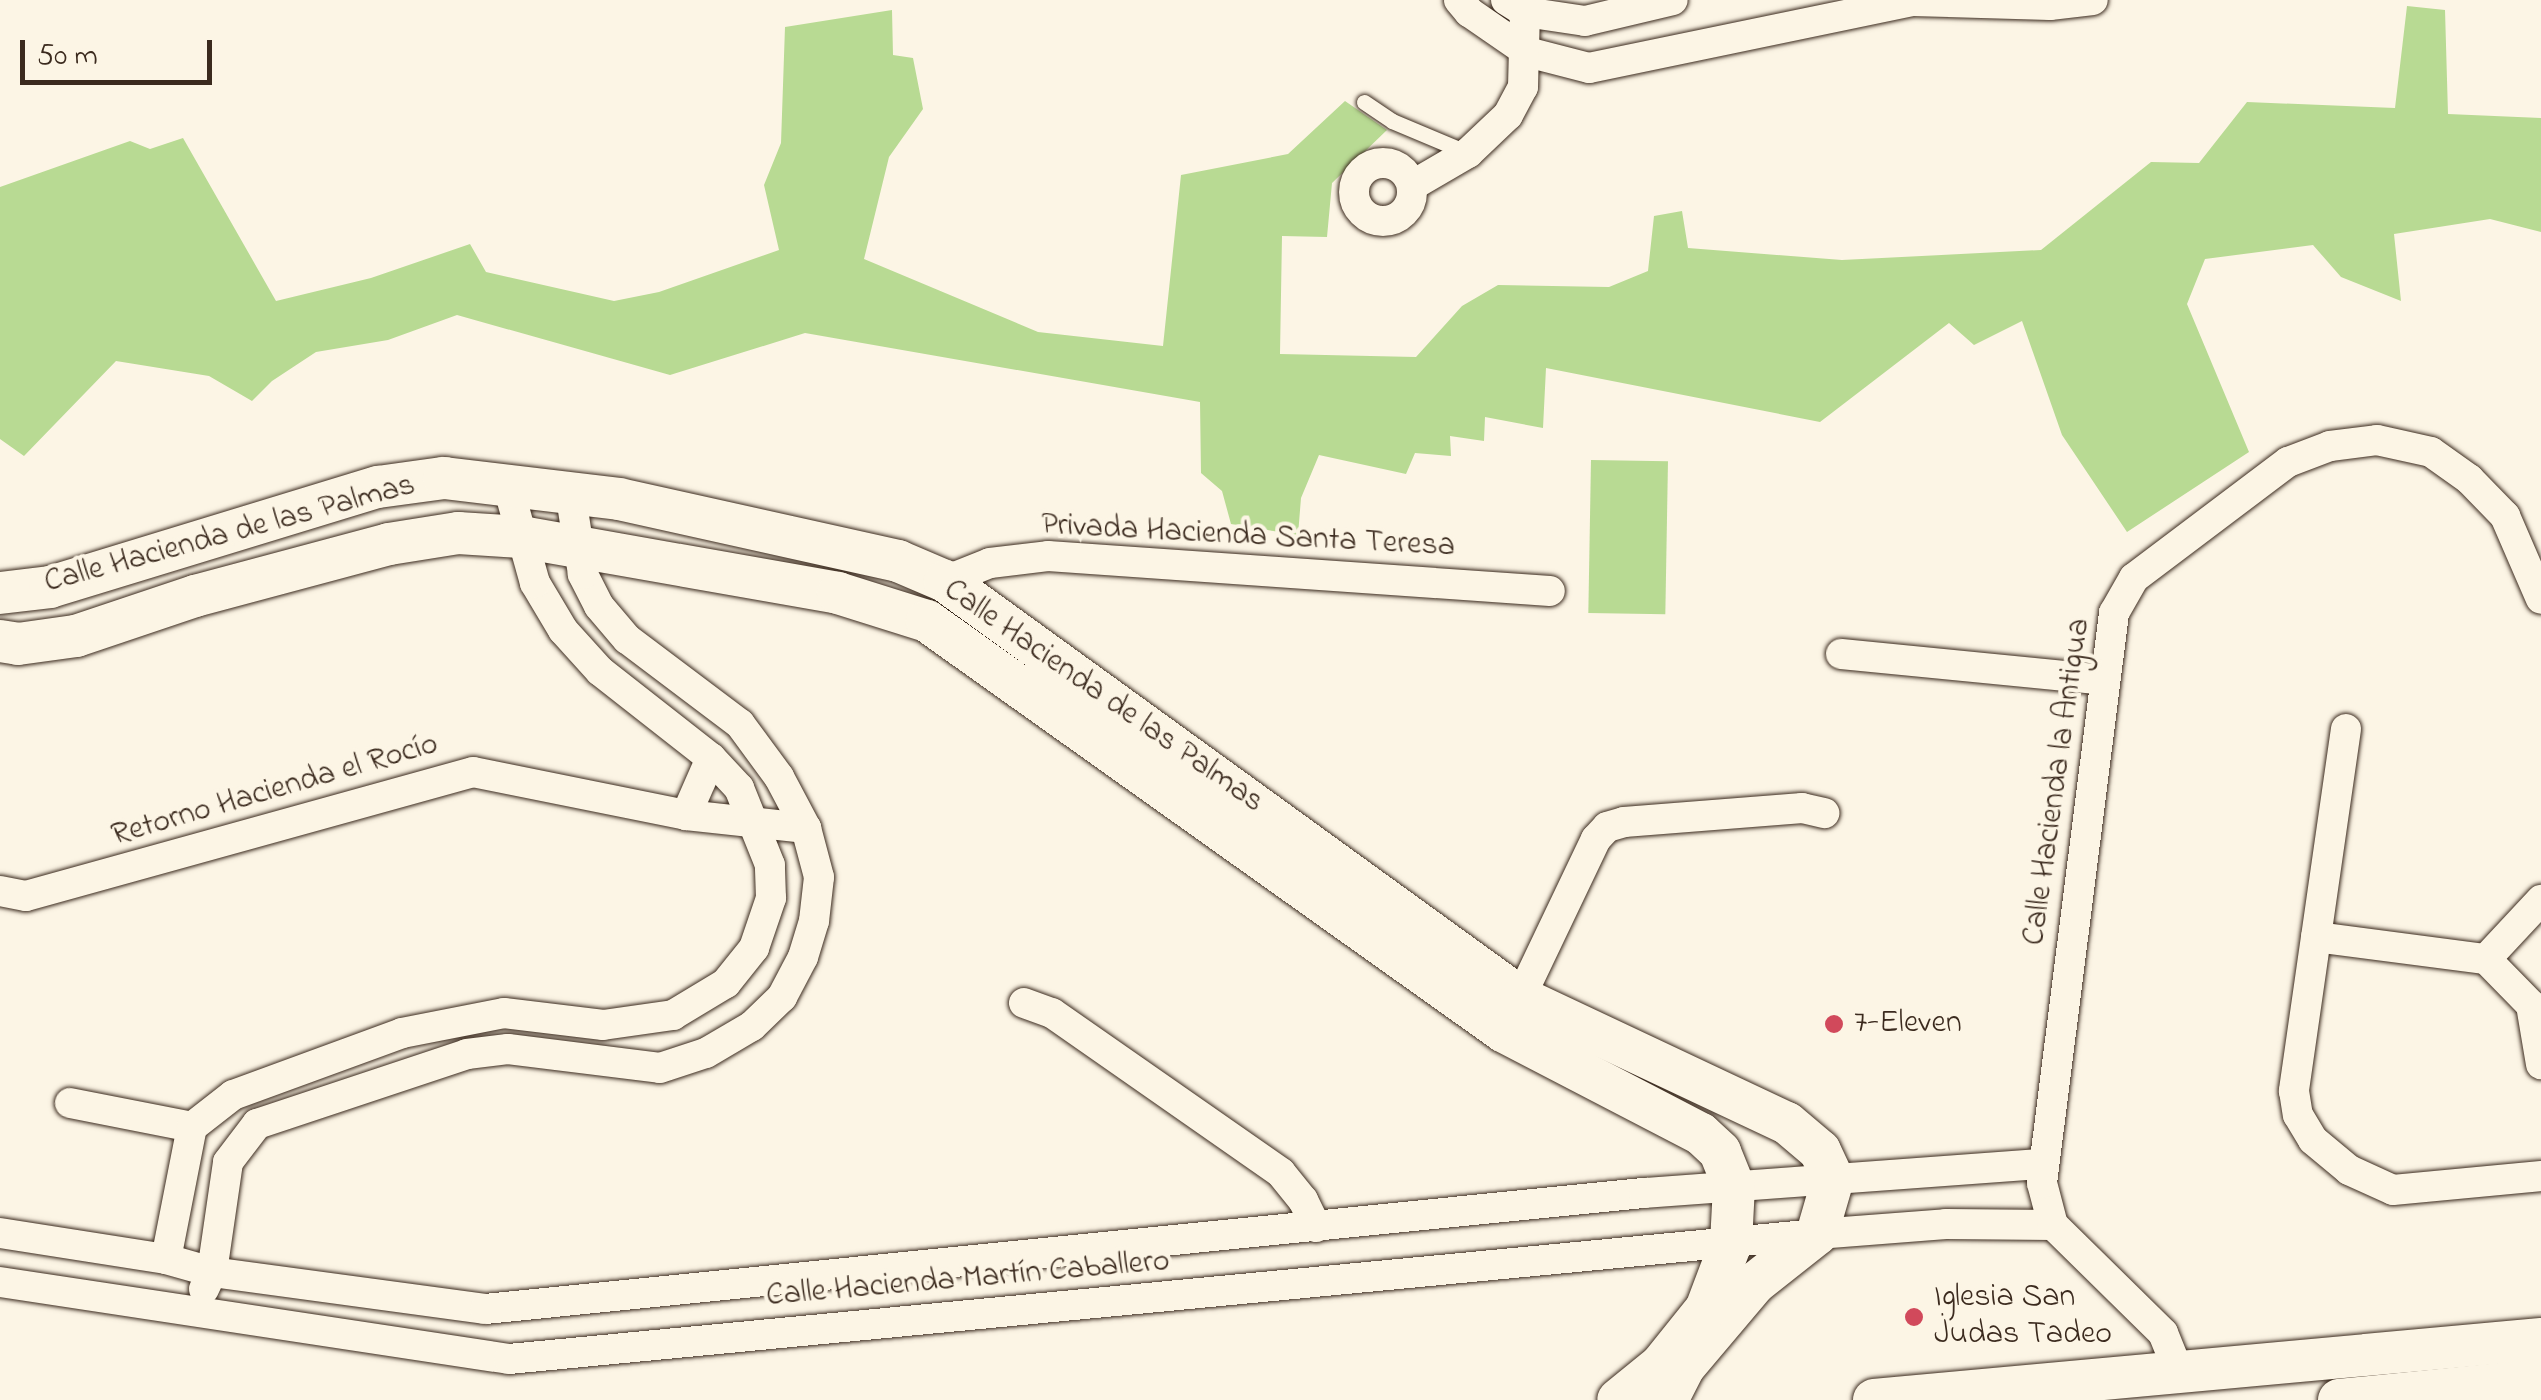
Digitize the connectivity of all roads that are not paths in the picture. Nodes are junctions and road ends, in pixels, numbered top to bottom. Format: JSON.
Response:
{"nodes":[{"id":1,"x":1459,"y":0,"type":"edge"},
{"id":2,"x":1672,"y":0,"type":"edge"},
{"id":3,"x":2093,"y":0,"type":"edge"},
{"id":4,"x":1516,"y":6,"type":"edge"},
{"id":5,"x":1526,"y":52,"type":"junction"},
{"id":6,"x":1364,"y":102,"type":"dead end"},
{"id":7,"x":1468,"y":153,"type":"junction"},
{"id":8,"x":1412,"y":185,"type":"dead end"},
{"id":9,"x":507,"y":483,"type":"junction"},
{"id":10,"x":570,"y":491,"type":"junction"},
{"id":11,"x":522,"y":537,"type":"junction"},
{"id":12,"x":578,"y":546,"type":"junction"},
{"id":13,"x":945,"y":582,"type":"junction"},
{"id":14,"x":1550,"y":592,"type":"dead end"},
{"id":15,"x":0,"y":593,"type":"edge"},
{"id":16,"x":2541,"y":599,"type":"edge"},
{"id":17,"x":628,"y":639,"type":"junction"},
{"id":18,"x":0,"y":641,"type":"edge"},
{"id":19,"x":1841,"y":654,"type":"dead end"},
{"id":20,"x":653,"y":658,"type":"junction"},
{"id":21,"x":600,"y":671,"type":"junction"},
{"id":22,"x":2106,"y":680,"type":"junction"},
{"id":23,"x":630,"y":693,"type":"junction"},
{"id":24,"x":2346,"y":729,"type":"dead end"},
{"id":25,"x":1172,"y":745,"type":"junction"},
{"id":26,"x":711,"y":758,"type":"junction"},
{"id":27,"x":1147,"y":779,"type":"junction"},
{"id":28,"x":1824,"y":813,"type":"dead end"},
{"id":29,"x":686,"y":815,"type":"junction"},
{"id":30,"x":757,"y":824,"type":"junction"},
{"id":31,"x":806,"y":828,"type":"junction"},
{"id":32,"x":0,"y":890,"type":"edge"},
{"id":33,"x":2541,"y":900,"type":"edge"},
{"id":34,"x":2316,"y":937,"type":"junction"},
{"id":35,"x":2486,"y":960,"type":"junction"},
{"id":36,"x":2536,"y":999,"type":"edge"},
{"id":37,"x":1024,"y":1003,"type":"dead end"},
{"id":38,"x":1512,"y":1014,"type":"junction"},
{"id":39,"x":2541,"y":1064,"type":"edge"},
{"id":40,"x":70,"y":1103,"type":"dead end"},
{"id":41,"x":192,"y":1127,"type":"junction"},
{"id":42,"x":2042,"y":1164,"type":"junction"},
{"id":43,"x":1942,"y":1172,"type":"junction"},
{"id":44,"x":2541,"y":1176,"type":"edge"},
{"id":45,"x":1833,"y":1179,"type":"junction"},
{"id":46,"x":1734,"y":1186,"type":"junction"},
{"id":47,"x":1946,"y":1224,"type":"junction"},
{"id":48,"x":2054,"y":1225,"type":"junction"},
{"id":49,"x":1316,"y":1227,"type":"junction"},
{"id":50,"x":0,"y":1233,"type":"edge"},
{"id":51,"x":1817,"y":1234,"type":"junction"},
{"id":52,"x":1731,"y":1243,"type":"junction"},
{"id":53,"x":166,"y":1259,"type":"junction"},
{"id":54,"x":212,"y":1272,"type":"junction"},
{"id":55,"x":0,"y":1282,"type":"edge"},
{"id":56,"x":87,"y":1295,"type":"junction"},
{"id":57,"x":2541,"y":1339,"type":"edge"},
{"id":58,"x":2180,"y":1375,"type":"junction"},
{"id":59,"x":2541,"y":1380,"type":"edge"},
{"id":60,"x":1992,"y":1395,"type":"edge"},
{"id":61,"x":1618,"y":1400,"type":"edge"},
{"id":62,"x":1667,"y":1400,"type":"edge"},
{"id":63,"x":1874,"y":1400,"type":"edge"},
{"id":64,"x":2338,"y":1400,"type":"edge"}],
"edges":[{"from":1,"to":5,"type":"street"},
{"from":2,"to":4,"type":"street"},
{"from":3,"to":5,"type":"street"},
{"from":4,"to":5,"type":"street"},
{"from":5,"to":7,"type":"street"},
{"from":6,"to":7,"type":"lane"},
{"from":7,"to":8,"type":"street"},
{"from":9,"to":10,"type":"main road","name":"Calle Hacienda de las Palmas"},
{"from":9,"to":11,"type":"street"},
{"from":9,"to":15,"type":"main road","name":"Calle Hacienda de las Palmas"},
{"from":10,"to":12,"type":"street"},
{"from":10,"to":13,"type":"main road","name":"Calle Hacienda de las Palmas"},
{"from":11,"to":12,"type":"main road","name":"Calle Hacienda de las Palmas"},
{"from":11,"to":18,"type":"main road","name":"Calle Hacienda de las Palmas"},
{"from":11,"to":21,"type":"street"},
{"from":12,"to":17,"type":"street"},
{"from":12,"to":27,"type":"main road","name":"Calle Hacienda de las Palmas"},
{"from":13,"to":14,"type":"street","name":"Privada Hacienda Santa Teresa"},
{"from":13,"to":25,"type":"main road","name":"Calle Hacienda de las Palmas"},
{"from":16,"to":22,"type":"street","name":"Calle Hacienda la Antigua"},
{"from":17,"to":20,"type":"street"},
{"from":17,"to":21,"type":"street"},
{"from":19,"to":22,"type":"street"},
{"from":20,"to":23,"type":"street"},
{"from":20,"to":31,"type":"street"},
{"from":21,"to":23,"type":"street"},
{"from":22,"to":42,"type":"street","name":"Calle Hacienda la Antigua"},
{"from":23,"to":26,"type":"street"},
{"from":24,"to":34,"type":"street"},
{"from":25,"to":27,"type":"main road"},
{"from":25,"to":38,"type":"main road","name":"Calle Hacienda de las Palmas"},
{"from":26,"to":29,"type":"street"},
{"from":26,"to":30,"type":"street"},
{"from":27,"to":38,"type":"main road","name":"Calle Hacienda de las Palmas"},
{"from":28,"to":38,"type":"street"},
{"from":29,"to":30,"type":"street","name":"Retorno Hacienda el Rocío"},
{"from":29,"to":32,"type":"street","name":"Retorno Hacienda el Rocío"},
{"from":30,"to":31,"type":"street","name":"Retorno Hacienda el Rocío"},
{"from":30,"to":41,"type":"street"},
{"from":31,"to":54,"type":"street"},
{"from":33,"to":35,"type":"street"},
{"from":34,"to":35,"type":"street"},
{"from":34,"to":44,"type":"street"},
{"from":35,"to":36,"type":"street"},
{"from":36,"to":39,"type":"street"},
{"from":37,"to":49,"type":"street"},
{"from":38,"to":45,"type":"main road","name":"Calle Hacienda de las Palmas"},
{"from":38,"to":46,"type":"main road","name":"Calle Hacienda de las Palmas"},
{"from":40,"to":41,"type":"street"},
{"from":41,"to":53,"type":"street"},
{"from":42,"to":43,"type":"street","name":"Calle Hacienda Martín Caballero"},
{"from":42,"to":48,"type":"street","name":"Calle Hacienda la Antigua"},
{"from":43,"to":45,"type":"street","name":"Calle Hacienda Martín Caballero"},
{"from":43,"to":47,"type":"street"},
{"from":45,"to":46,"type":"street","name":"Calle Hacienda Martín Caballero"},
{"from":45,"to":51,"type":"main road"},
{"from":46,"to":49,"type":"street","name":"Calle Hacienda Martín Caballero"},
{"from":46,"to":52,"type":"main road"},
{"from":47,"to":48,"type":"street","name":"Calle Hacienda Martín Caballero"},
{"from":47,"to":51,"type":"street","name":"Calle Hacienda Martín Caballero"},
{"from":48,"to":58,"type":"street"},
{"from":49,"to":54,"type":"street","name":"Calle Hacienda Martín Caballero"},
{"from":50,"to":53,"type":"street","name":"Calle Hacienda Martín Caballero"},
{"from":51,"to":52,"type":"street","name":"Calle Hacienda Martín Caballero"},
{"from":51,"to":62,"type":"main road"},
{"from":52,"to":56,"type":"street","name":"Calle Hacienda Martín Caballero"},
{"from":52,"to":61,"type":"main road"},
{"from":53,"to":54,"type":"street","name":"Calle Hacienda Martín Caballero"},
{"from":54,"to":56,"type":"street"},
{"from":55,"to":56,"type":"street","name":"Calle Hacienda Martín Caballero"},
{"from":57,"to":58,"type":"main road"},
{"from":58,"to":60,"type":"main road"},
{"from":59,"to":64,"type":"main road"},
{"from":60,"to":63,"type":"main road"}]}
